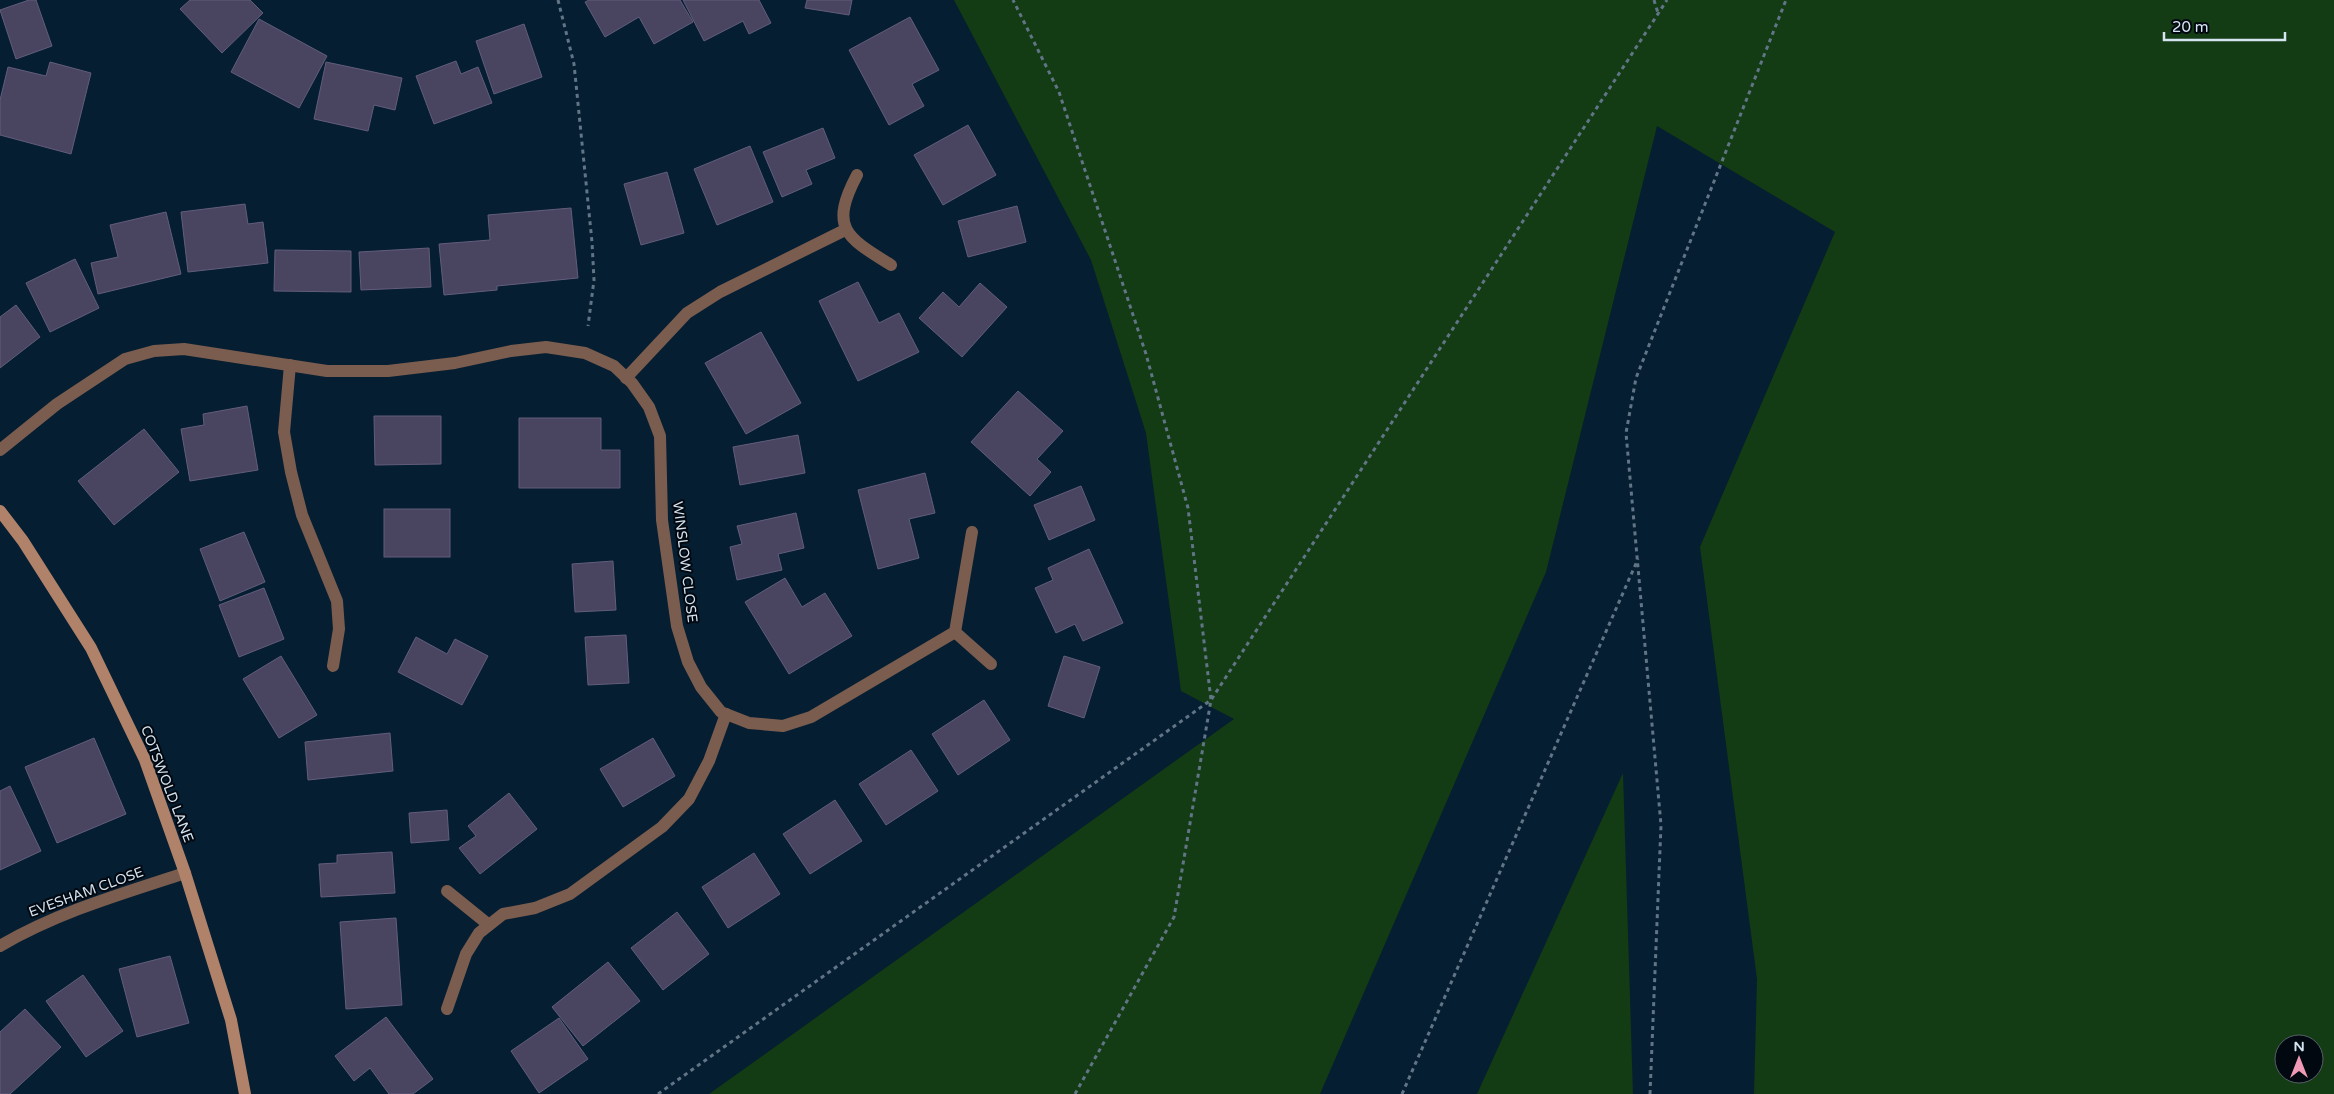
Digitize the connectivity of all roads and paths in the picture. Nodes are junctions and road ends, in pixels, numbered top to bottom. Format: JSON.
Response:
{"nodes":[{"id":1,"x":558,"y":0,"type":"edge"},
{"id":2,"x":1013,"y":0,"type":"edge"},
{"id":3,"x":1654,"y":0,"type":"edge"},
{"id":4,"x":1667,"y":0,"type":"edge"},
{"id":5,"x":1786,"y":0,"type":"edge"},
{"id":6,"x":1658,"y":13,"type":"junction"},
{"id":7,"x":857,"y":174,"type":"dead end"},
{"id":8,"x":845,"y":230,"type":"junction"},
{"id":9,"x":891,"y":265,"type":"dead end"},
{"id":10,"x":584,"y":353,"type":"junction"},
{"id":11,"x":290,"y":365,"type":"junction"},
{"id":12,"x":626,"y":378,"type":"junction"},
{"id":13,"x":0,"y":450,"type":"edge"},
{"id":14,"x":0,"y":511,"type":"edge"},
{"id":15,"x":972,"y":532,"type":"dead end"},
{"id":16,"x":1638,"y":558,"type":"junction"},
{"id":17,"x":955,"y":632,"type":"junction"},
{"id":18,"x":991,"y":664,"type":"dead end"},
{"id":19,"x":333,"y":666,"type":"dead end"},
{"id":20,"x":1211,"y":700,"type":"junction"},
{"id":21,"x":726,"y":714,"type":"junction"},
{"id":22,"x":185,"y":873,"type":"junction"},
{"id":23,"x":447,"y":891,"type":"dead end"},
{"id":24,"x":489,"y":924,"type":"junction"},
{"id":25,"x":0,"y":946,"type":"edge"},
{"id":26,"x":446,"y":1008,"type":"dead end"},
{"id":27,"x":245,"y":1094,"type":"edge"},
{"id":28,"x":658,"y":1094,"type":"edge"},
{"id":29,"x":1075,"y":1094,"type":"edge"},
{"id":30,"x":1402,"y":1094,"type":"edge"},
{"id":31,"x":1650,"y":1094,"type":"edge"}],
"edges":[{"from":1,"to":10,"type":"path"},
{"from":2,"to":20,"type":"path"},
{"from":3,"to":6,"type":"path"},
{"from":4,"to":6,"type":"path"},
{"from":5,"to":16,"type":"path"},
{"from":6,"to":20,"type":"path"},
{"from":7,"to":8,"type":"street"},
{"from":8,"to":9,"type":"street"},
{"from":8,"to":12,"type":"street"},
{"from":10,"to":11,"type":"street","name":"WINSLOW CLOSE"},
{"from":10,"to":12,"type":"street","name":"WINSLOW CLOSE"},
{"from":11,"to":13,"type":"street","name":"WINSLOW CLOSE"},
{"from":11,"to":19,"type":"street"},
{"from":12,"to":21,"type":"street","name":"WINSLOW CLOSE"},
{"from":14,"to":22,"type":"street","name":"COTSWOLD LANE"},
{"from":15,"to":17,"type":"street"},
{"from":16,"to":30,"type":"path"},
{"from":16,"to":31,"type":"path"},
{"from":17,"to":18,"type":"street"},
{"from":17,"to":21,"type":"street","name":"WINSLOW CLOSE"},
{"from":20,"to":28,"type":"path"},
{"from":20,"to":29,"type":"path"},
{"from":21,"to":24,"type":"street"},
{"from":22,"to":25,"type":"street","name":"EVESHAM CLOSE"},
{"from":22,"to":27,"type":"street","name":"COTSWOLD LANE"},
{"from":23,"to":24,"type":"street"},
{"from":24,"to":26,"type":"street"}]}
